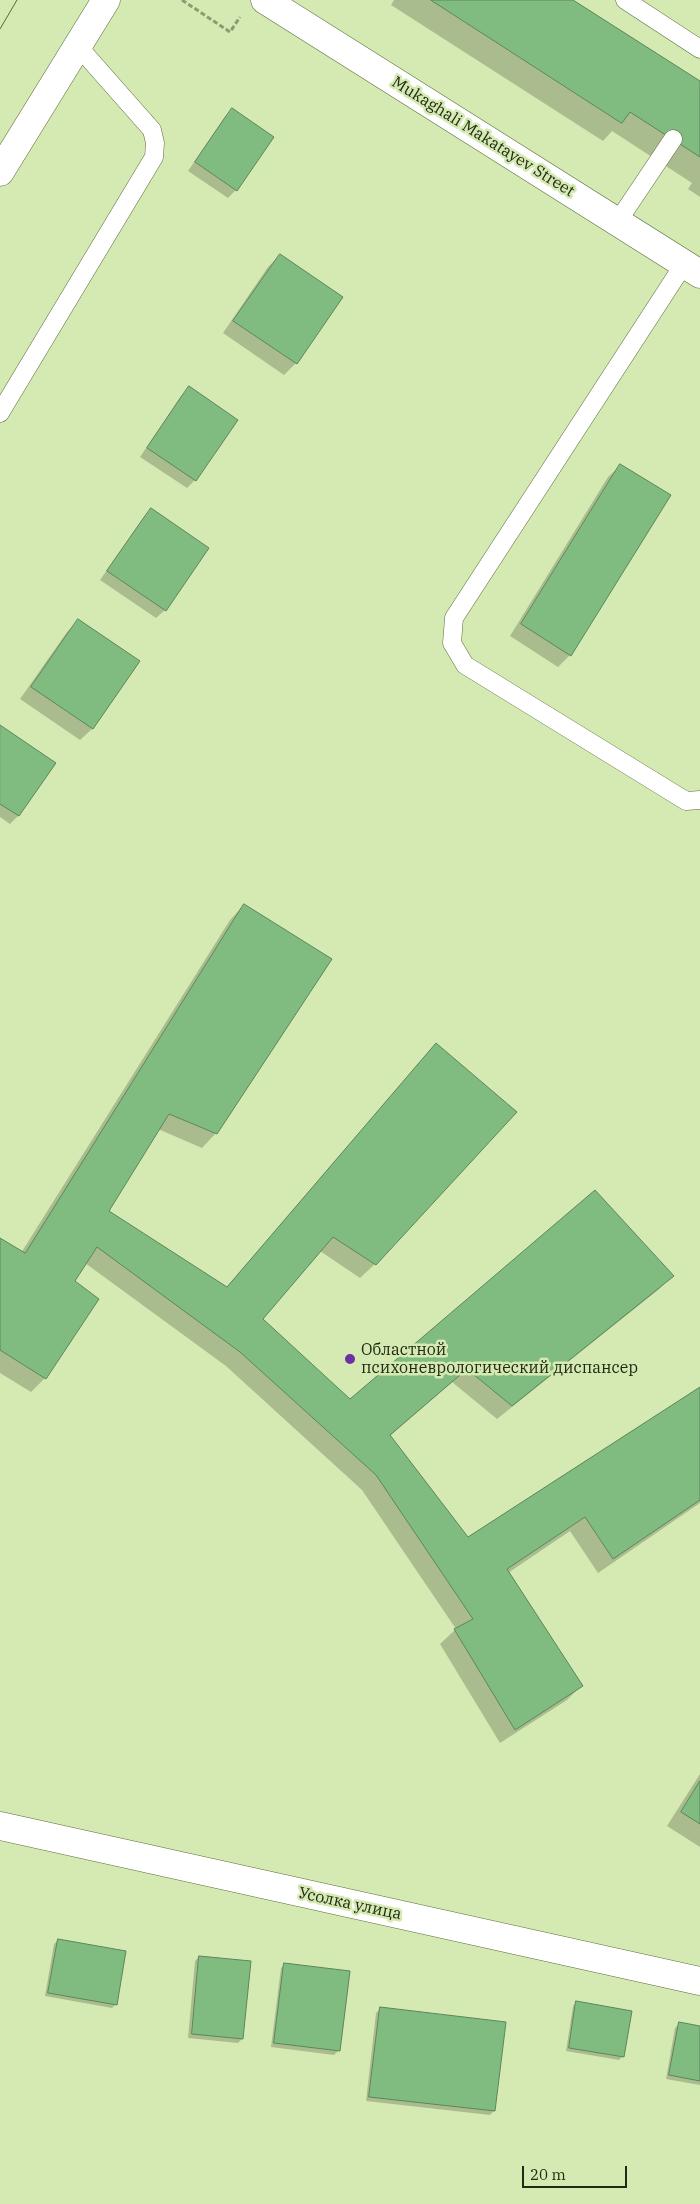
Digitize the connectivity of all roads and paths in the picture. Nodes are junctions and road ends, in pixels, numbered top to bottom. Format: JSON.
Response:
{"nodes":[{"id":1,"x":106,"y":0,"type":"edge"},
{"id":2,"x":182,"y":0,"type":"edge"},
{"id":3,"x":265,"y":0,"type":"edge"},
{"id":4,"x":625,"y":0,"type":"edge"},
{"id":5,"x":240,"y":16,"type":"dead end"},
{"id":6,"x":78,"y":45,"type":"junction"},
{"id":7,"x":700,"y":49,"type":"edge"},
{"id":8,"x":673,"y":139,"type":"dead end"},
{"id":9,"x":0,"y":172,"type":"edge"},
{"id":10,"x":618,"y":221,"type":"junction"},
{"id":11,"x":692,"y":269,"type":"edge"},
{"id":12,"x":0,"y":412,"type":"edge"},
{"id":13,"x":700,"y":800,"type":"edge"},
{"id":14,"x":0,"y":1826,"type":"edge"},
{"id":15,"x":700,"y":1981,"type":"edge"}],
"edges":[{"from":1,"to":6,"type":"street"},
{"from":2,"to":5,"type":"path"},
{"from":3,"to":10,"type":"street","name":"Mukaghali Makatayev Street"},
{"from":4,"to":7,"type":"lane"},
{"from":6,"to":9,"type":"street"},
{"from":6,"to":12,"type":"lane"},
{"from":8,"to":10,"type":"lane"},
{"from":10,"to":11,"type":"street","name":"Mukaghali Makatayev Street"},
{"from":11,"to":13,"type":"lane"},
{"from":14,"to":15,"type":"street","name":"Усолка улица"}]}
